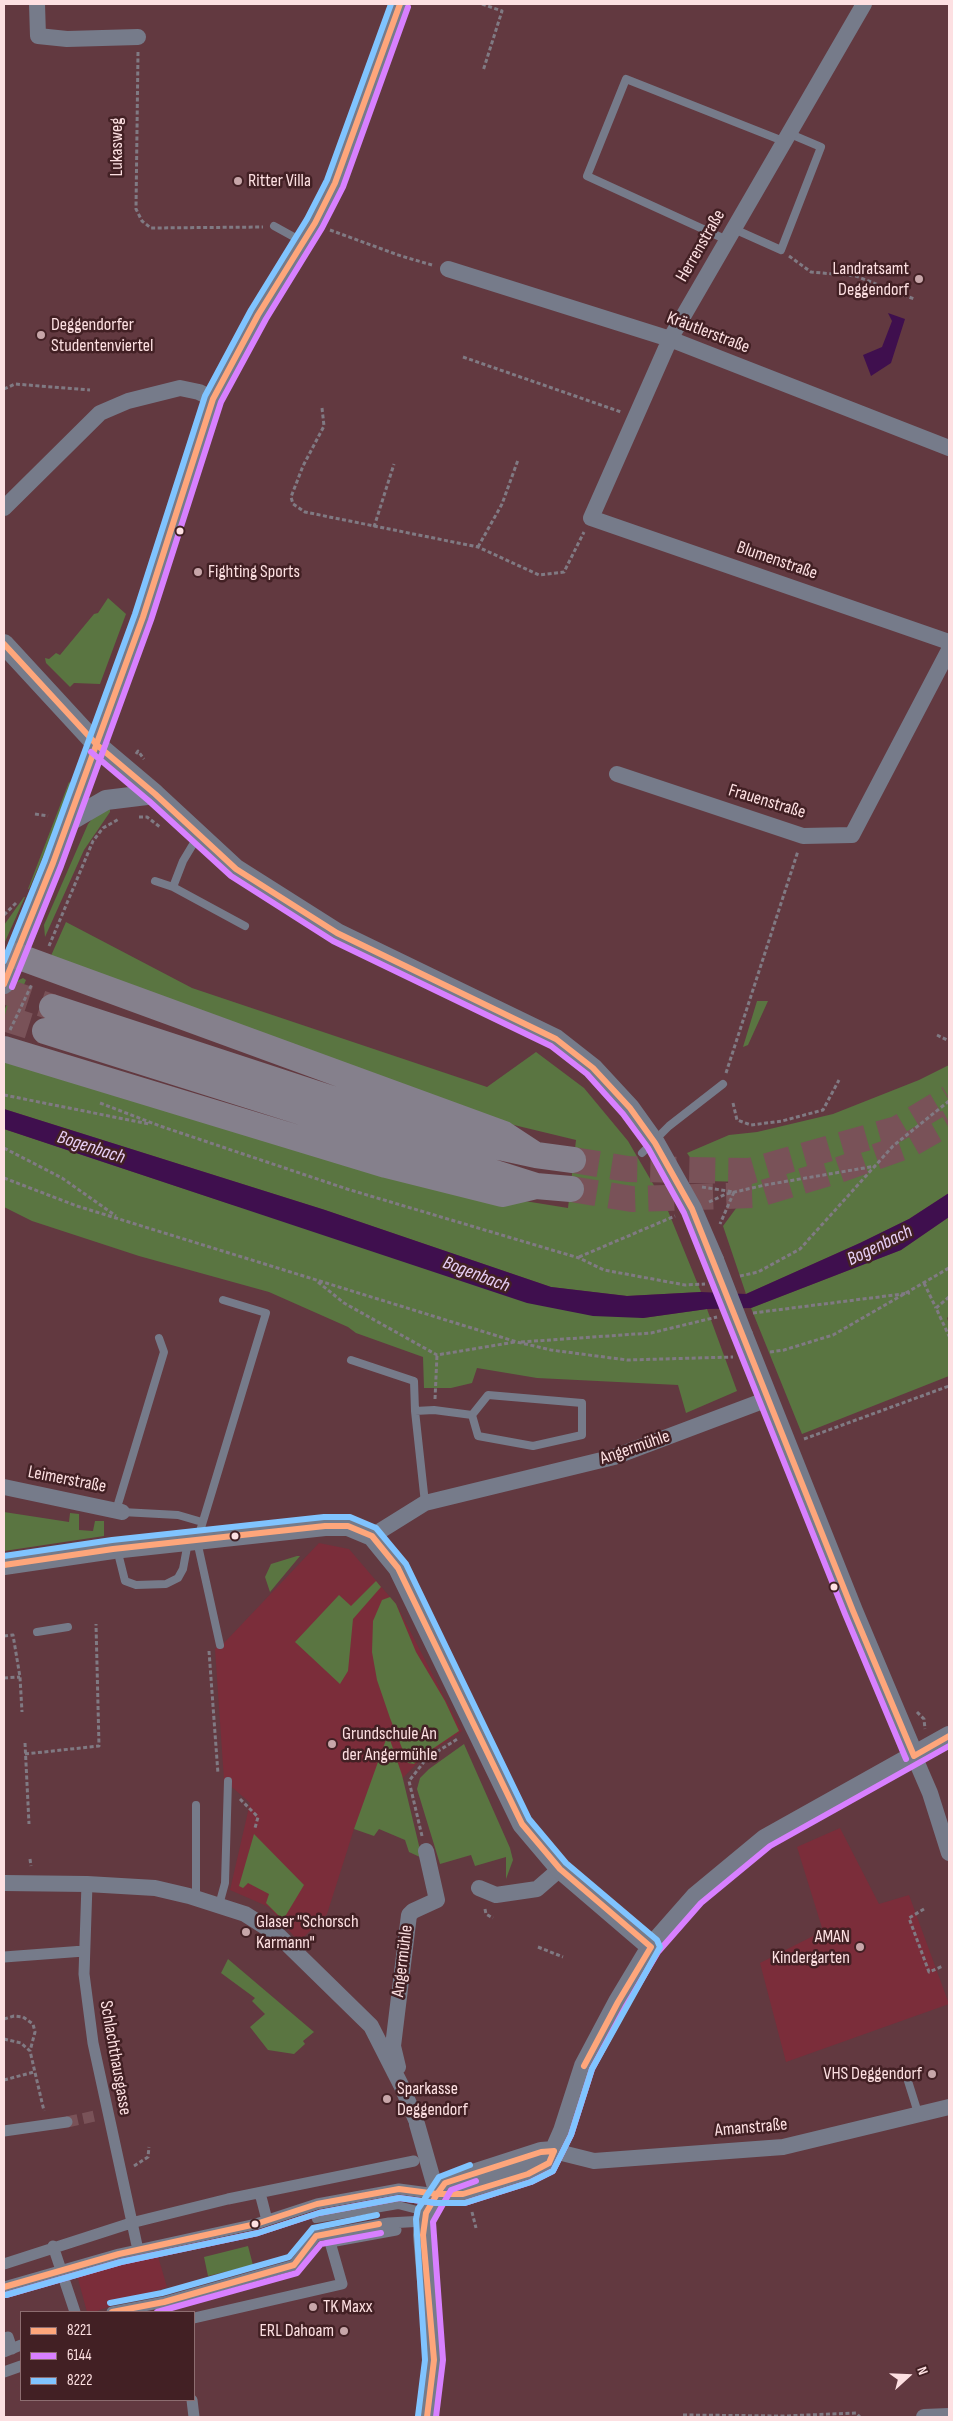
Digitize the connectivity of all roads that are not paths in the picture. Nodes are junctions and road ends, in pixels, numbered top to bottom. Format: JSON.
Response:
{"nodes":[{"id":1,"x":38,"y":4,"type":"edge"},
{"id":2,"x":400,"y":4,"type":"edge"},
{"id":3,"x":864,"y":4,"type":"edge"},
{"id":4,"x":138,"y":37,"type":"road end"},
{"id":5,"x":786,"y":137,"type":"junction"},
{"id":6,"x":274,"y":226,"type":"road end"},
{"id":7,"x":730,"y":234,"type":"junction"},
{"id":8,"x":303,"y":242,"type":"junction"},
{"id":9,"x":448,"y":269,"type":"road end"},
{"id":10,"x":670,"y":339,"type":"junction"},
{"id":11,"x":213,"y":398,"type":"junction"},
{"id":12,"x":949,"y":448,"type":"edge"},
{"id":13,"x":4,"y":508,"type":"edge"},
{"id":14,"x":591,"y":518,"type":"joint"},
{"id":15,"x":949,"y":642,"type":"edge"},
{"id":16,"x":4,"y":644,"type":"edge"},
{"id":17,"x":949,"y":650,"type":"edge"},
{"id":18,"x":97,"y":745,"type":"junction"},
{"id":19,"x":617,"y":774,"type":"dead end"},
{"id":20,"x":155,"y":794,"type":"junction"},
{"id":21,"x":68,"y":822,"type":"junction"},
{"id":22,"x":199,"y":834,"type":"junction"},
{"id":23,"x":155,"y":881,"type":"dead end"},
{"id":24,"x":173,"y":887,"type":"junction"},
{"id":25,"x":245,"y":926,"type":"dead end"},
{"id":26,"x":17,"y":956,"type":"junction"},
{"id":27,"x":4,"y":984,"type":"edge"},
{"id":28,"x":6,"y":1042,"type":"edge"},
{"id":29,"x":723,"y":1084,"type":"road end"},
{"id":30,"x":648,"y":1148,"type":"junction"},
{"id":31,"x":536,"y":1155,"type":"junction"},
{"id":32,"x":573,"y":1160,"type":"tunnel mouth"},
{"id":33,"x":536,"y":1186,"type":"junction"},
{"id":34,"x":571,"y":1189,"type":"tunnel mouth"},
{"id":35,"x":223,"y":1300,"type":"dead end"},
{"id":36,"x":159,"y":1338,"type":"dead end"},
{"id":37,"x":350,"y":1360,"type":"dead end"},
{"id":38,"x":768,"y":1399,"type":"junction"},
{"id":39,"x":415,"y":1410,"type":"junction"},
{"id":40,"x":472,"y":1415,"type":"junction"},
{"id":41,"x":4,"y":1487,"type":"edge"},
{"id":42,"x":425,"y":1503,"type":"junction"},
{"id":43,"x":118,"y":1511,"type":"junction"},
{"id":44,"x":196,"y":1535,"type":"junction"},
{"id":45,"x":372,"y":1536,"type":"junction"},
{"id":46,"x":117,"y":1549,"type":"junction"},
{"id":47,"x":4,"y":1565,"type":"edge"},
{"id":48,"x":68,"y":1627,"type":"dead end"},
{"id":49,"x":36,"y":1632,"type":"dead end"},
{"id":50,"x":220,"y":1646,"type":"dead end"},
{"id":51,"x":949,"y":1736,"type":"edge"},
{"id":52,"x":914,"y":1756,"type":"junction"},
{"id":53,"x":228,"y":1781,"type":"dead end"},
{"id":54,"x":196,"y":1805,"type":"dead end"},
{"id":55,"x":426,"y":1851,"type":"road end"},
{"id":56,"x":949,"y":1853,"type":"edge"},
{"id":57,"x":560,"y":1869,"type":"junction"},
{"id":58,"x":4,"y":1882,"type":"edge"},
{"id":59,"x":479,"y":1888,"type":"dead end"},
{"id":60,"x":87,"y":1890,"type":"junction"},
{"id":61,"x":196,"y":1899,"type":"junction"},
{"id":62,"x":219,"y":1905,"type":"junction"},
{"id":63,"x":651,"y":1947,"type":"junction"},
{"id":64,"x":84,"y":1951,"type":"junction"},
{"id":65,"x":4,"y":1957,"type":"edge"},
{"id":66,"x":908,"y":2081,"type":"dead end"},
{"id":67,"x":402,"y":2087,"type":"junction"},
{"id":68,"x":949,"y":2108,"type":"edge"},
{"id":69,"x":107,"y":2114,"type":"junction"},
{"id":70,"x":95,"y":2116,"type":"tunnel mouth"},
{"id":71,"x":919,"y":2116,"type":"junction"},
{"id":72,"x":67,"y":2122,"type":"tunnel mouth"},
{"id":73,"x":4,"y":2131,"type":"edge"},
{"id":74,"x":554,"y":2151,"type":"junction"},
{"id":75,"x":414,"y":2161,"type":"dead end"},
{"id":76,"x":260,"y":2193,"type":"junction"},
{"id":77,"x":437,"y":2194,"type":"junction"},
{"id":78,"x":425,"y":2217,"type":"junction"},
{"id":79,"x":316,"y":2219,"type":"dead end"},
{"id":80,"x":267,"y":2220,"type":"junction"},
{"id":81,"x":131,"y":2223,"type":"junction"},
{"id":82,"x":396,"y":2230,"type":"dead end"},
{"id":83,"x":53,"y":2246,"type":"junction"},
{"id":84,"x":138,"y":2250,"type":"junction"},
{"id":85,"x":4,"y":2264,"type":"edge"},
{"id":86,"x":61,"y":2270,"type":"junction"},
{"id":87,"x":20,"y":2282,"type":"junction"},
{"id":88,"x":4,"y":2287,"type":"edge"},
{"id":89,"x":24,"y":2294,"type":"dead end"},
{"id":90,"x":170,"y":2306,"type":"edge"},
{"id":91,"x":128,"y":2310,"type":"edge"},
{"id":92,"x":75,"y":2311,"type":"edge"},
{"id":93,"x":195,"y":2318,"type":"edge"},
{"id":94,"x":5,"y":2338,"type":"edge"},
{"id":95,"x":12,"y":2349,"type":"edge"},
{"id":96,"x":20,"y":2366,"type":"edge"},
{"id":97,"x":4,"y":2372,"type":"edge"},
{"id":98,"x":192,"y":2401,"type":"edge"},
{"id":99,"x":949,"y":2416,"type":"edge"},
{"id":100,"x":194,"y":2417,"type":"edge"},
{"id":101,"x":427,"y":2417,"type":"edge"},
{"id":102,"x":924,"y":2417,"type":"edge"}],
"edges":[{"from":1,"to":4,"type":"street"},
{"from":2,"to":8,"type":"street"},
{"from":3,"to":5,"type":"street","name":"Herrenstraße"},
{"from":5,"to":7,"type":"street","name":"Herrenstraße"},
{"from":5,"to":7,"type":"lane"},
{"from":5,"to":7,"type":"lane"},
{"from":6,"to":8,"type":"lane"},
{"from":7,"to":10,"type":"street","name":"Herrenstraße"},
{"from":8,"to":11,"type":"street"},
{"from":9,"to":10,"type":"street","name":"Kräutlerstraße"},
{"from":10,"to":12,"type":"street","name":"Kräutlerstraße"},
{"from":10,"to":14,"type":"street","name":"Herrenstraße"},
{"from":11,"to":13,"type":"street"},
{"from":11,"to":18,"type":"street"},
{"from":14,"to":15,"type":"street","name":"Blumenstraße"},
{"from":16,"to":18,"type":"street"},
{"from":17,"to":19,"type":"street","name":"Frauenstraße"},
{"from":18,"to":20,"type":"street"},
{"from":18,"to":21,"type":"street"},
{"from":20,"to":21,"type":"street"},
{"from":20,"to":22,"type":"street"},
{"from":21,"to":26,"type":"street"},
{"from":22,"to":24,"type":"lane"},
{"from":22,"to":30,"type":"street"},
{"from":23,"to":24,"type":"lane"},
{"from":24,"to":25,"type":"lane"},
{"from":26,"to":27,"type":"street"},
{"from":26,"to":31,"type":"highway"},
{"from":28,"to":33,"type":"highway"},
{"from":29,"to":30,"type":"lane"},
{"from":30,"to":38,"type":"street","bridge":true},
{"from":31,"to":32,"type":"highway"},
{"from":31,"to":33,"type":"highway"},
{"from":33,"to":34,"type":"highway"},
{"from":35,"to":44,"type":"lane"},
{"from":36,"to":43,"type":"lane"},
{"from":37,"to":39,"type":"lane"},
{"from":38,"to":42,"type":"street","name":"Angermühle"},
{"from":38,"to":52,"type":"street"},
{"from":39,"to":40,"type":"lane"},
{"from":39,"to":42,"type":"lane"},
{"from":40,"to":40,"type":"lane"},
{"from":41,"to":43,"type":"street","name":"Leimerstraße"},
{"from":42,"to":45,"type":"street","name":"Angermühle"},
{"from":43,"to":44,"type":"lane"},
{"from":44,"to":45,"type":"street"},
{"from":44,"to":46,"type":"street"},
{"from":44,"to":46,"type":"lane"},
{"from":44,"to":50,"type":"lane"},
{"from":45,"to":57,"type":"street"},
{"from":46,"to":47,"type":"street"},
{"from":48,"to":49,"type":"lane"},
{"from":51,"to":52,"type":"street"},
{"from":52,"to":56,"type":"street"},
{"from":52,"to":63,"type":"street"},
{"from":53,"to":62,"type":"lane"},
{"from":54,"to":61,"type":"lane"},
{"from":55,"to":67,"type":"street","name":"Angermühle"},
{"from":57,"to":59,"type":"street"},
{"from":57,"to":63,"type":"street"},
{"from":58,"to":60,"type":"street"},
{"from":60,"to":61,"type":"street"},
{"from":60,"to":64,"type":"street","name":"Schlachthausgasse"},
{"from":61,"to":62,"type":"street"},
{"from":62,"to":67,"type":"street"},
{"from":63,"to":74,"type":"street"},
{"from":64,"to":65,"type":"street"},
{"from":64,"to":69,"type":"street","name":"Schlachthausgasse"},
{"from":66,"to":71,"type":"lane"},
{"from":67,"to":77,"type":"street"},
{"from":68,"to":71,"type":"street","name":"Amanstraße"},
{"from":69,"to":70,"type":"street"},
{"from":69,"to":81,"type":"street","name":"Schlachthausgasse"},
{"from":71,"to":74,"type":"street","name":"Amanstraße"},
{"from":72,"to":73,"type":"street"},
{"from":74,"to":77,"type":"street"},
{"from":75,"to":76,"type":"street"},
{"from":76,"to":80,"type":"street"},
{"from":76,"to":81,"type":"street"},
{"from":77,"to":78,"type":"street"},
{"from":77,"to":80,"type":"street"},
{"from":78,"to":79,"type":"lane"},
{"from":78,"to":90,"type":"street"},
{"from":78,"to":101,"type":"street"},
{"from":80,"to":84,"type":"street"},
{"from":81,"to":83,"type":"street"},
{"from":81,"to":84,"type":"street","name":"Schlachthausgasse"},
{"from":82,"to":93,"type":"street"},
{"from":83,"to":85,"type":"street"},
{"from":83,"to":86,"type":"street"},
{"from":84,"to":86,"type":"street"},
{"from":86,"to":87,"type":"street"},
{"from":86,"to":92,"type":"street"},
{"from":87,"to":88,"type":"street"},
{"from":87,"to":89,"type":"street"},
{"from":90,"to":91,"type":"street"},
{"from":94,"to":95,"type":"street"},
{"from":96,"to":97,"type":"street"},
{"from":98,"to":100,"type":"street"},
{"from":99,"to":102,"type":"street"}]}
